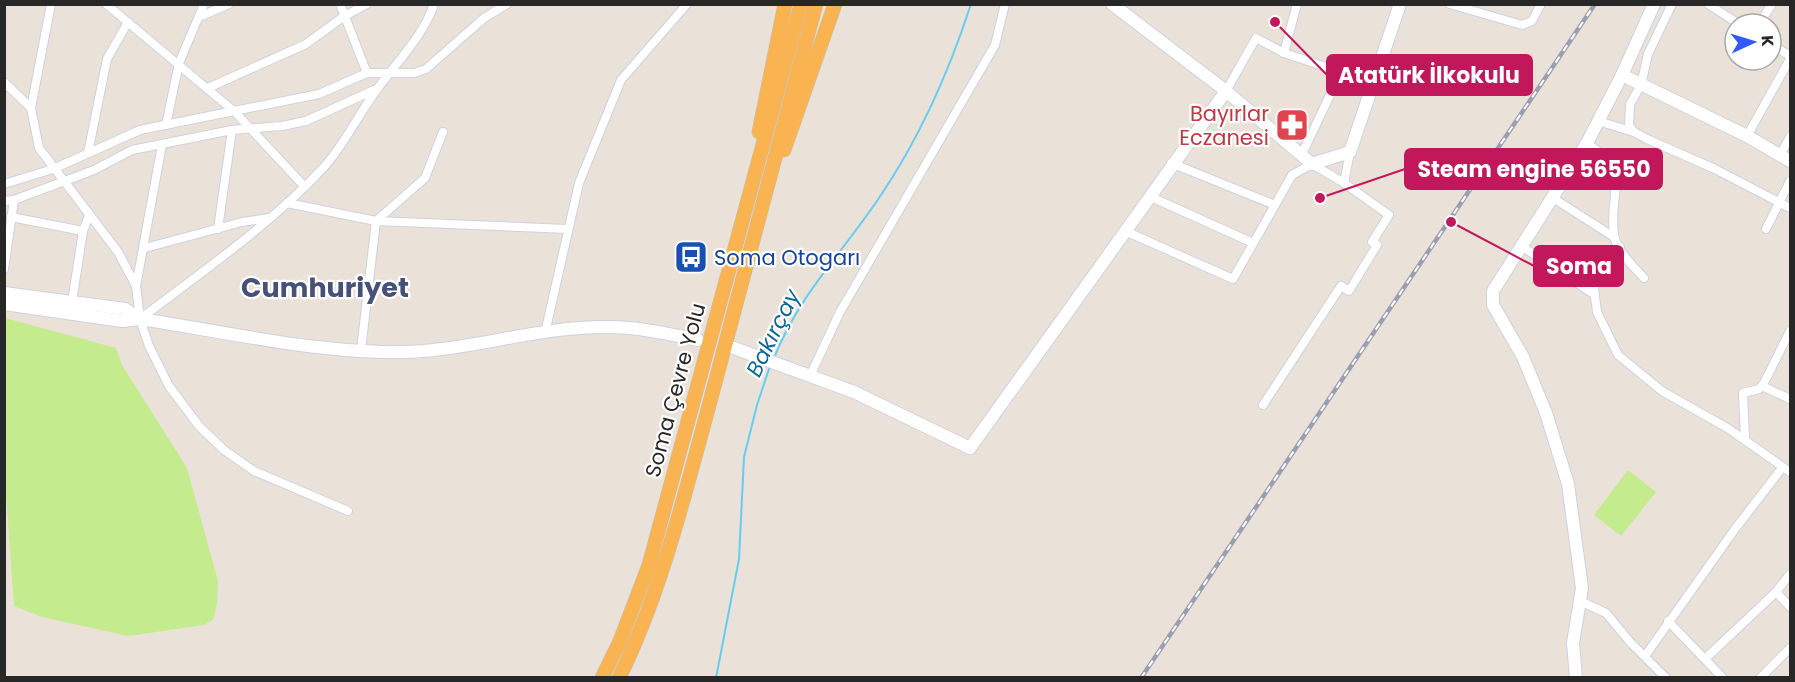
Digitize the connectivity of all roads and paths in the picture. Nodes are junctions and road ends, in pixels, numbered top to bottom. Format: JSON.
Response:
{"nodes":[{"id":1,"x":51,"y":4,"type":"edge"},
{"id":2,"x":106,"y":4,"type":"edge"},
{"id":3,"x":204,"y":4,"type":"edge"},
{"id":4,"x":229,"y":4,"type":"edge"},
{"id":5,"x":340,"y":4,"type":"edge"},
{"id":6,"x":367,"y":4,"type":"edge"},
{"id":7,"x":434,"y":4,"type":"edge"},
{"id":8,"x":507,"y":4,"type":"edge"},
{"id":9,"x":687,"y":4,"type":"edge"},
{"id":10,"x":785,"y":4,"type":"edge"},
{"id":11,"x":801,"y":4,"type":"edge"},
{"id":12,"x":816,"y":4,"type":"edge"},
{"id":13,"x":835,"y":4,"type":"edge"},
{"id":14,"x":1005,"y":4,"type":"edge"},
{"id":15,"x":1112,"y":4,"type":"edge"},
{"id":16,"x":1297,"y":4,"type":"edge"},
{"id":17,"x":1400,"y":4,"type":"edge"},
{"id":18,"x":1450,"y":4,"type":"edge"},
{"id":19,"x":1541,"y":4,"type":"edge"},
{"id":20,"x":1654,"y":4,"type":"edge"},
{"id":21,"x":1672,"y":4,"type":"edge"},
{"id":22,"x":1708,"y":4,"type":"edge"},
{"id":23,"x":1723,"y":13,"type":"edge"},
{"id":24,"x":344,"y":16,"type":"junction"},
{"id":25,"x":199,"y":17,"type":"junction"},
{"id":26,"x":128,"y":22,"type":"junction"},
{"id":27,"x":1284,"y":53,"type":"junction"},
{"id":28,"x":1791,"y":57,"type":"edge"},
{"id":29,"x":179,"y":63,"type":"junction"},
{"id":30,"x":1341,"y":72,"type":"junction"},
{"id":31,"x":367,"y":73,"type":"junction"},
{"id":32,"x":389,"y":73,"type":"junction"},
{"id":33,"x":1622,"y":75,"type":"junction"},
{"id":34,"x":1373,"y":81,"type":"junction"},
{"id":35,"x":4,"y":82,"type":"edge"},
{"id":36,"x":1641,"y":85,"type":"junction"},
{"id":37,"x":208,"y":88,"type":"junction"},
{"id":38,"x":378,"y":88,"type":"junction"},
{"id":39,"x":1226,"y":91,"type":"junction"},
{"id":40,"x":31,"y":108,"type":"junction"},
{"id":41,"x":235,"y":112,"type":"junction"},
{"id":42,"x":1598,"y":121,"type":"junction"},
{"id":43,"x":166,"y":126,"type":"junction"},
{"id":44,"x":252,"y":128,"type":"junction"},
{"id":45,"x":232,"y":130,"type":"junction"},
{"id":46,"x":443,"y":132,"type":"dead end"},
{"id":47,"x":1634,"y":132,"type":"junction"},
{"id":48,"x":1747,"y":136,"type":"junction"},
{"id":49,"x":1791,"y":137,"type":"edge"},
{"id":50,"x":1587,"y":143,"type":"junction"},
{"id":51,"x":162,"y":145,"type":"junction"},
{"id":52,"x":1350,"y":152,"type":"junction"},
{"id":53,"x":88,"y":153,"type":"junction"},
{"id":54,"x":1302,"y":154,"type":"junction"},
{"id":55,"x":1785,"y":158,"type":"edge"},
{"id":56,"x":1172,"y":163,"type":"junction"},
{"id":57,"x":1312,"y":164,"type":"junction"},
{"id":58,"x":53,"y":169,"type":"junction"},
{"id":59,"x":1791,"y":181,"type":"edge"},
{"id":60,"x":63,"y":182,"type":"junction"},
{"id":61,"x":1344,"y":183,"type":"junction"},
{"id":62,"x":4,"y":184,"type":"edge"},
{"id":63,"x":304,"y":186,"type":"junction"},
{"id":64,"x":1149,"y":196,"type":"junction"},
{"id":65,"x":1553,"y":198,"type":"junction"},
{"id":66,"x":9,"y":201,"type":"edge"},
{"id":67,"x":1779,"y":202,"type":"junction"},
{"id":68,"x":287,"y":203,"type":"junction"},
{"id":69,"x":1275,"y":205,"type":"junction"},
{"id":70,"x":1791,"y":208,"type":"edge"},
{"id":71,"x":89,"y":216,"type":"junction"},
{"id":72,"x":12,"y":217,"type":"junction"},
{"id":73,"x":269,"y":218,"type":"junction"},
{"id":74,"x":376,"y":221,"type":"junction"},
{"id":75,"x":218,"y":229,"type":"junction"},
{"id":76,"x":567,"y":229,"type":"junction"},
{"id":77,"x":1766,"y":229,"type":"dead end"},
{"id":78,"x":83,"y":231,"type":"junction"},
{"id":79,"x":1125,"y":231,"type":"junction"},
{"id":80,"x":740,"y":232,"type":"junction"},
{"id":81,"x":755,"y":234,"type":"junction"},
{"id":82,"x":1614,"y":237,"type":"junction"},
{"id":83,"x":1253,"y":243,"type":"junction"},
{"id":84,"x":1523,"y":247,"type":"junction"},
{"id":85,"x":1620,"y":247,"type":"junction"},
{"id":86,"x":144,"y":248,"type":"junction"},
{"id":87,"x":4,"y":269,"type":"edge"},
{"id":88,"x":1644,"y":278,"type":"dead end"},
{"id":89,"x":136,"y":286,"type":"junction"},
{"id":90,"x":4,"y":293,"type":"edge"},
{"id":91,"x":1595,"y":295,"type":"junction"},
{"id":92,"x":72,"y":302,"type":"junction"},
{"id":93,"x":4,"y":303,"type":"edge"},
{"id":94,"x":141,"y":319,"type":"junction"},
{"id":95,"x":1790,"y":331,"type":"edge"},
{"id":96,"x":545,"y":333,"type":"junction"},
{"id":97,"x":698,"y":340,"type":"dead end"},
{"id":98,"x":361,"y":350,"type":"junction"},
{"id":99,"x":739,"y":350,"type":"dead end"},
{"id":100,"x":804,"y":374,"type":"junction"},
{"id":101,"x":1762,"y":386,"type":"junction"},
{"id":102,"x":1791,"y":399,"type":"edge"},
{"id":103,"x":1263,"y":405,"type":"dead end"},
{"id":104,"x":1745,"y":439,"type":"junction"},
{"id":105,"x":1786,"y":470,"type":"edge"},
{"id":106,"x":348,"y":511,"type":"dead end"},
{"id":107,"x":1791,"y":574,"type":"edge"},
{"id":108,"x":1776,"y":592,"type":"junction"},
{"id":109,"x":1580,"y":601,"type":"junction"},
{"id":110,"x":1791,"y":607,"type":"edge"},
{"id":111,"x":1668,"y":621,"type":"junction"},
{"id":112,"x":1791,"y":648,"type":"edge"},
{"id":113,"x":1645,"y":656,"type":"junction"},
{"id":114,"x":1706,"y":658,"type":"junction"},
{"id":115,"x":602,"y":678,"type":"edge"},
{"id":116,"x":619,"y":678,"type":"edge"},
{"id":117,"x":1576,"y":678,"type":"edge"},
{"id":118,"x":1666,"y":678,"type":"edge"},
{"id":119,"x":1723,"y":678,"type":"edge"},
{"id":120,"x":1760,"y":678,"type":"edge"}],
"edges":[{"from":1,"to":40,"type":"street"},
{"from":2,"to":26,"type":"street"},
{"from":3,"to":25,"type":"street"},
{"from":4,"to":25,"type":"street"},
{"from":5,"to":24,"type":"street"},
{"from":6,"to":24,"type":"street"},
{"from":7,"to":32,"type":"street"},
{"from":8,"to":32,"type":"street"},
{"from":9,"to":76,"type":"street"},
{"from":10,"to":80,"type":"highway"},
{"from":11,"to":80,"type":"highway","name":"Soma Çevre Yolu"},
{"from":12,"to":81,"type":"highway","name":"Soma Çevre Yolu"},
{"from":13,"to":81,"type":"highway"},
{"from":14,"to":100,"type":"street"},
{"from":15,"to":39,"type":"main road"},
{"from":16,"to":27,"type":"street"},
{"from":17,"to":34,"type":"main road"},
{"from":18,"to":19,"type":"street"},
{"from":20,"to":33,"type":"main road"},
{"from":21,"to":36,"type":"street"},
{"from":22,"to":23,"type":"street"},
{"from":24,"to":31,"type":"street"},
{"from":24,"to":37,"type":"street"},
{"from":25,"to":29,"type":"street"},
{"from":26,"to":29,"type":"street"},
{"from":26,"to":53,"type":"street"},
{"from":27,"to":30,"type":"street"},
{"from":27,"to":39,"type":"street"},
{"from":28,"to":48,"type":"street"},
{"from":29,"to":37,"type":"street"},
{"from":29,"to":43,"type":"street"},
{"from":30,"to":34,"type":"street"},
{"from":30,"to":54,"type":"street"},
{"from":31,"to":32,"type":"street"},
{"from":31,"to":41,"type":"street"},
{"from":32,"to":38,"type":"street"},
{"from":33,"to":36,"type":"main road"},
{"from":33,"to":42,"type":"main road"},
{"from":34,"to":52,"type":"main road"},
{"from":35,"to":40,"type":"street"},
{"from":36,"to":47,"type":"street"},
{"from":36,"to":48,"type":"main road"},
{"from":37,"to":41,"type":"street"},
{"from":38,"to":44,"type":"street"},
{"from":38,"to":63,"type":"street"},
{"from":39,"to":54,"type":"main road"},
{"from":39,"to":56,"type":"main road"},
{"from":40,"to":58,"type":"street"},
{"from":41,"to":43,"type":"street"},
{"from":41,"to":44,"type":"street"},
{"from":42,"to":47,"type":"street"},
{"from":42,"to":50,"type":"main road"},
{"from":43,"to":53,"type":"street"},
{"from":44,"to":45,"type":"street"},
{"from":44,"to":63,"type":"street"},
{"from":45,"to":51,"type":"street"},
{"from":45,"to":75,"type":"street"},
{"from":46,"to":74,"type":"street"},
{"from":47,"to":67,"type":"street"},
{"from":48,"to":55,"type":"main road"},
{"from":49,"to":55,"type":"street"},
{"from":50,"to":65,"type":"main road"},
{"from":50,"to":82,"type":"street"},
{"from":51,"to":60,"type":"street"},
{"from":51,"to":86,"type":"street"},
{"from":52,"to":57,"type":"main road"},
{"from":52,"to":61,"type":"street"},
{"from":53,"to":58,"type":"street"},
{"from":54,"to":57,"type":"main road"},
{"from":56,"to":64,"type":"main road"},
{"from":56,"to":69,"type":"street"},
{"from":57,"to":61,"type":"street"},
{"from":57,"to":69,"type":"street"},
{"from":58,"to":60,"type":"street"},
{"from":58,"to":62,"type":"street"},
{"from":59,"to":67,"type":"street"},
{"from":60,"to":66,"type":"street"},
{"from":60,"to":71,"type":"street"},
{"from":61,"to":103,"type":"street"},
{"from":63,"to":68,"type":"street"},
{"from":64,"to":79,"type":"main road"},
{"from":64,"to":83,"type":"street"},
{"from":65,"to":82,"type":"street"},
{"from":65,"to":84,"type":"main road"},
{"from":66,"to":72,"type":"street"},
{"from":67,"to":70,"type":"street"},
{"from":67,"to":77,"type":"street"},
{"from":68,"to":73,"type":"street"},
{"from":68,"to":74,"type":"street"},
{"from":69,"to":83,"type":"street"},
{"from":71,"to":78,"type":"street"},
{"from":71,"to":89,"type":"street"},
{"from":72,"to":78,"type":"street"},
{"from":72,"to":87,"type":"street"},
{"from":73,"to":75,"type":"street"},
{"from":73,"to":94,"type":"street"},
{"from":74,"to":76,"type":"street"},
{"from":74,"to":98,"type":"street"},
{"from":75,"to":86,"type":"street"},
{"from":76,"to":96,"type":"street"},
{"from":78,"to":92,"type":"street"},
{"from":79,"to":83,"type":"street"},
{"from":79,"to":100,"type":"main road"},
{"from":80,"to":115,"type":"highway","name":"Soma Çevre Yolu"},
{"from":81,"to":116,"type":"highway","name":"Soma Çevre Yolu"},
{"from":82,"to":85,"type":"street"},
{"from":84,"to":91,"type":"street"},
{"from":84,"to":109,"type":"main road"},
{"from":85,"to":88,"type":"street"},
{"from":85,"to":91,"type":"street"},
{"from":86,"to":89,"type":"street"},
{"from":89,"to":94,"type":"street"},
{"from":90,"to":92,"type":"main road"},
{"from":91,"to":104,"type":"street"},
{"from":92,"to":94,"type":"main road"},
{"from":93,"to":94,"type":"main road"},
{"from":94,"to":98,"type":"main road"},
{"from":94,"to":106,"type":"street"},
{"from":95,"to":101,"type":"street"},
{"from":96,"to":97,"type":"main road"},
{"from":96,"to":98,"type":"main road"},
{"from":99,"to":100,"type":"main road"},
{"from":101,"to":102,"type":"street"},
{"from":101,"to":104,"type":"street"},
{"from":104,"to":105,"type":"street"},
{"from":105,"to":111,"type":"street"},
{"from":107,"to":108,"type":"street"},
{"from":108,"to":110,"type":"street"},
{"from":108,"to":114,"type":"street"},
{"from":109,"to":113,"type":"street"},
{"from":109,"to":117,"type":"main road"},
{"from":111,"to":113,"type":"street"},
{"from":111,"to":114,"type":"street"},
{"from":112,"to":120,"type":"street"},
{"from":113,"to":118,"type":"street"},
{"from":114,"to":119,"type":"street"}]}
